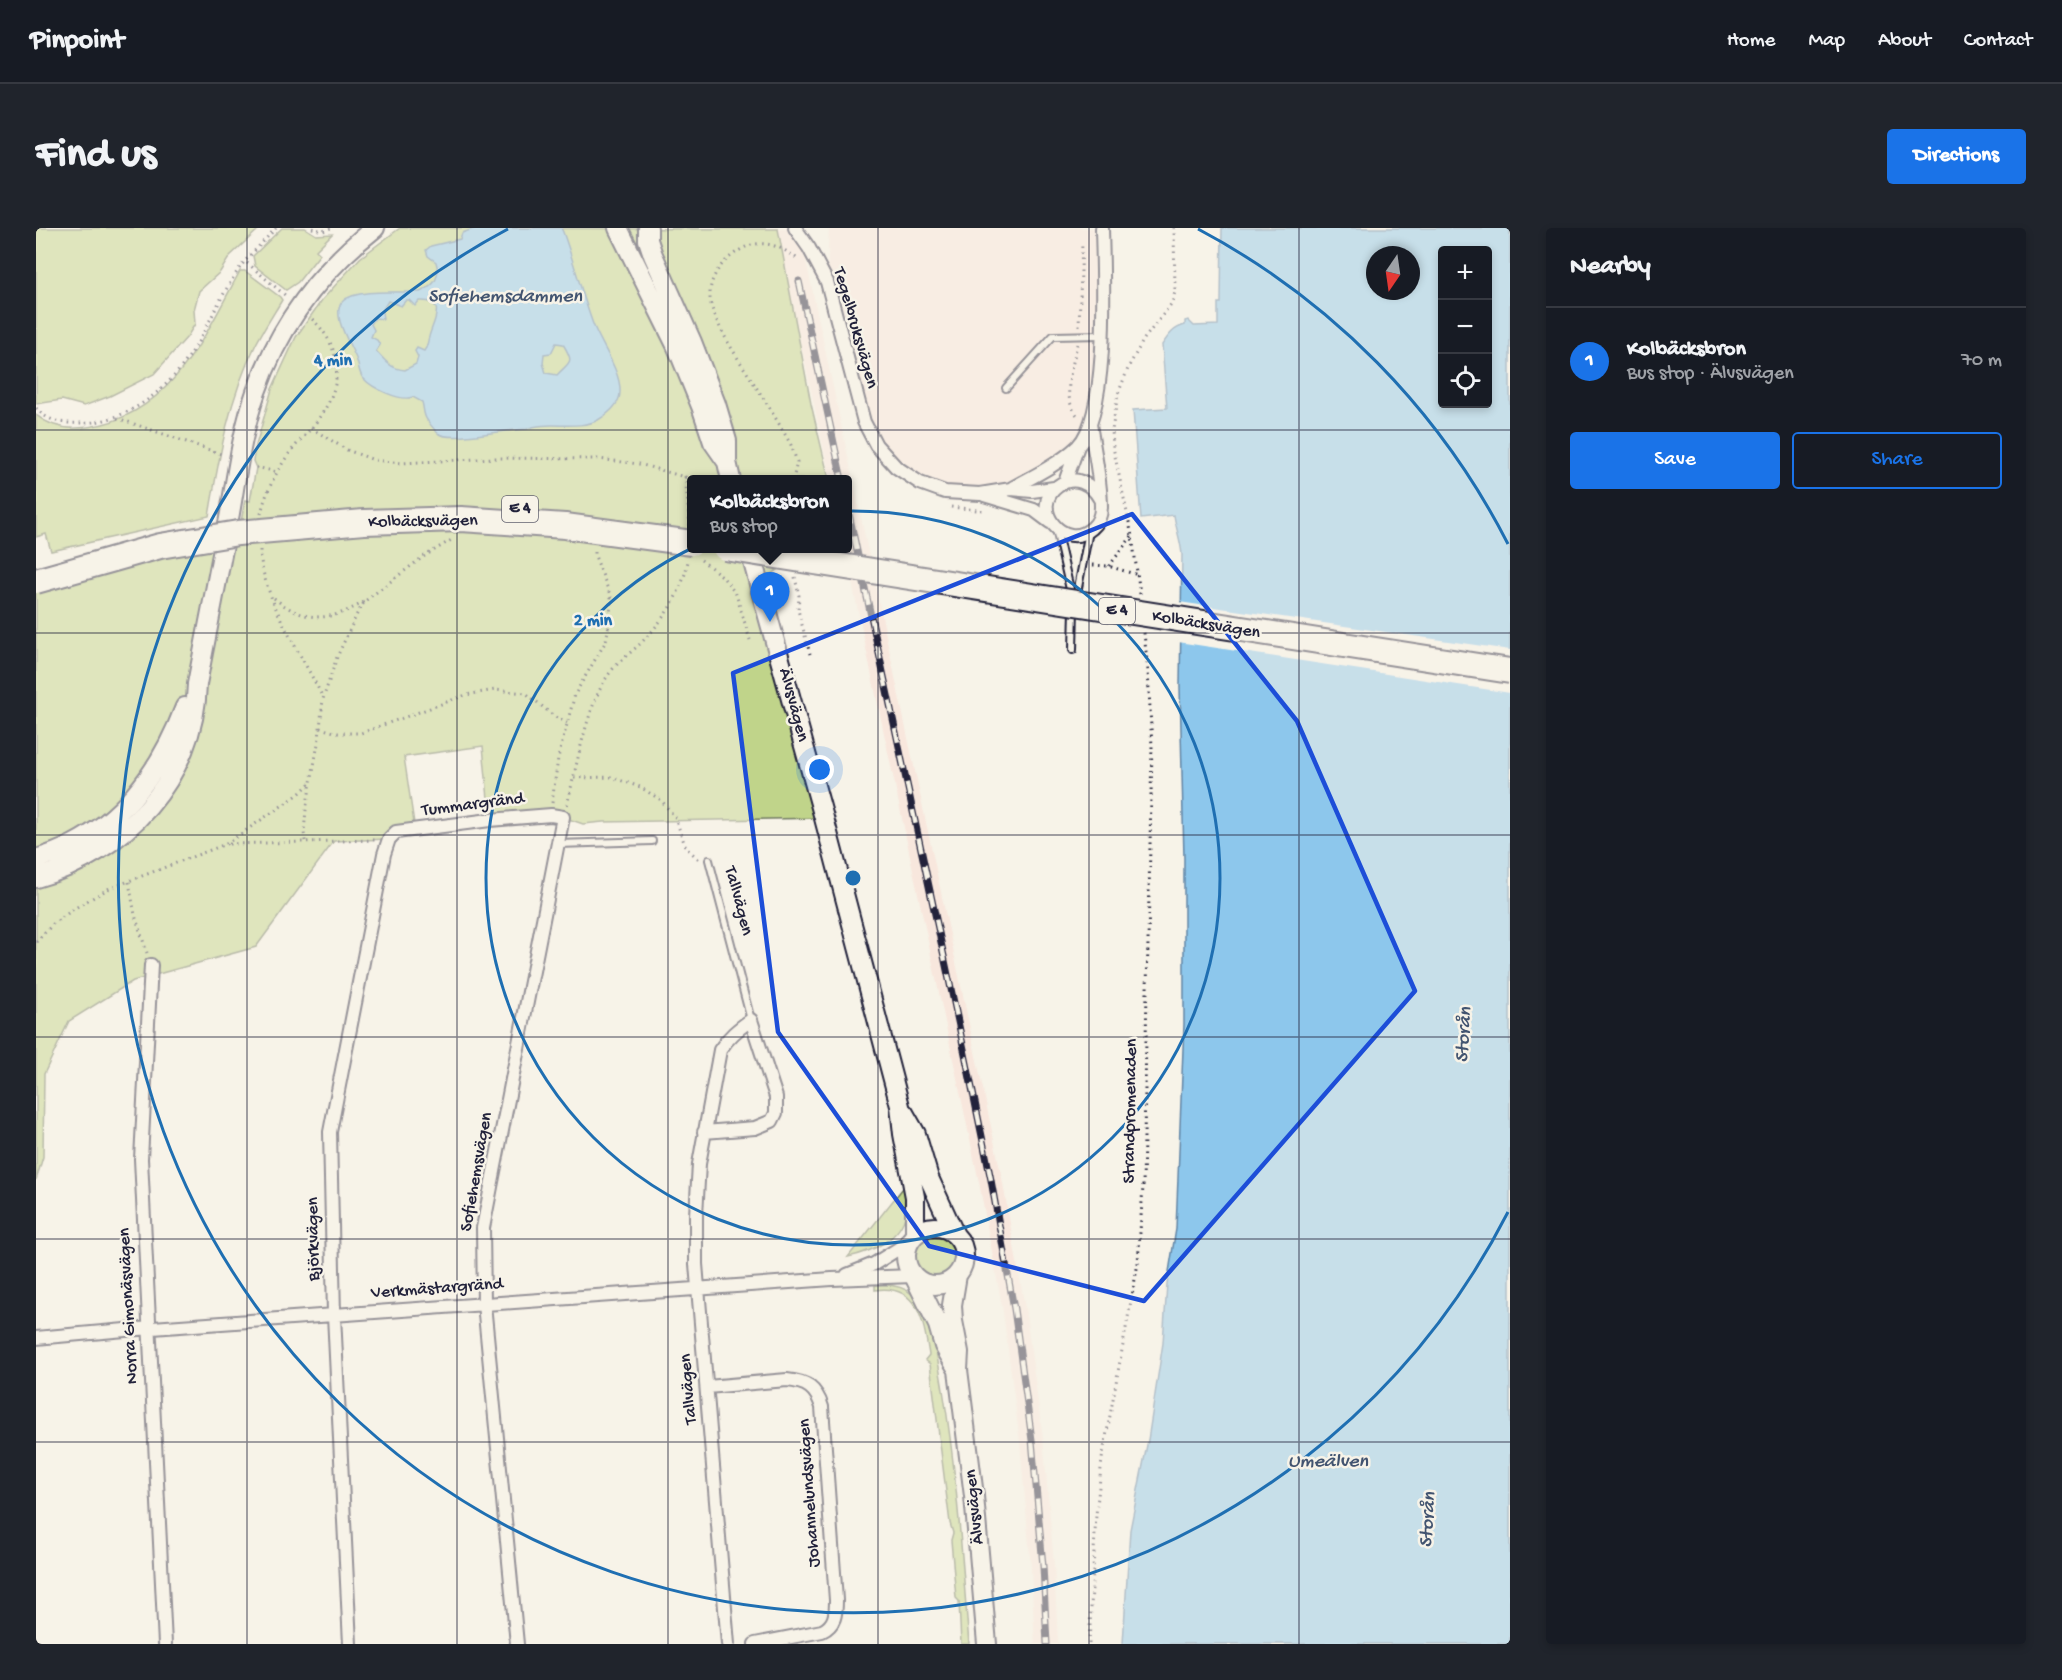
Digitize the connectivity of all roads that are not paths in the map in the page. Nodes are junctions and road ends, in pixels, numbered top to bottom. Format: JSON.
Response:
{"nodes":[{"id":1,"x":375,"y":228,"type":"edge"},
{"id":2,"x":618,"y":228,"type":"edge"},
{"id":3,"x":648,"y":228,"type":"edge"},
{"id":4,"x":795,"y":228,"type":"edge"},
{"id":5,"x":1102,"y":228,"type":"edge"},
{"id":6,"x":1102,"y":335,"type":"junction"},
{"id":7,"x":1006,"y":388,"type":"dead end"},
{"id":8,"x":1090,"y":424,"type":"junction"},
{"id":9,"x":1079,"y":445,"type":"junction"},
{"id":10,"x":729,"y":471,"type":"edge"},
{"id":11,"x":1060,"y":485,"type":"junction"},
{"id":12,"x":1011,"y":489,"type":"junction"},
{"id":13,"x":980,"y":494,"type":"junction"},
{"id":14,"x":1100,"y":499,"type":"junction"},
{"id":15,"x":1053,"y":526,"type":"junction"},
{"id":16,"x":1089,"y":531,"type":"junction"},
{"id":17,"x":687,"y":541,"type":"edge"},
{"id":18,"x":687,"y":541,"type":"edge"},
{"id":19,"x":750,"y":553,"type":"edge"},
{"id":20,"x":751,"y":553,"type":"edge"},
{"id":21,"x":835,"y":553,"type":"edge"},
{"id":22,"x":36,"y":564,"type":"edge"},
{"id":23,"x":36,"y":580,"type":"edge"},
{"id":24,"x":1074,"y":610,"type":"junction"},
{"id":25,"x":1073,"y":650,"type":"dead end"},
{"id":26,"x":1510,"y":659,"type":"edge"},
{"id":27,"x":1510,"y":671,"type":"edge"},
{"id":28,"x":197,"y":684,"type":"junction"},
{"id":29,"x":557,"y":816,"type":"joint"},
{"id":30,"x":389,"y":839,"type":"joint"},
{"id":31,"x":652,"y":841,"type":"dead end"},
{"id":32,"x":558,"y":844,"type":"junction"},
{"id":33,"x":36,"y":859,"type":"edge"},
{"id":34,"x":709,"y":860,"type":"dead end"},
{"id":35,"x":36,"y":878,"type":"edge"},
{"id":36,"x":151,"y":965,"type":"road end"},
{"id":37,"x":751,"y":1020,"type":"junction"},
{"id":38,"x":900,"y":1106,"type":"junction"},
{"id":39,"x":704,"y":1132,"type":"junction"},
{"id":40,"x":955,"y":1235,"type":"junction"},
{"id":41,"x":912,"y":1238,"type":"junction"},
{"id":42,"x":957,"y":1275,"type":"junction"},
{"id":43,"x":914,"y":1277,"type":"junction"},
{"id":44,"x":840,"y":1278,"type":"junction"},
{"id":45,"x":697,"y":1288,"type":"junction"},
{"id":46,"x":484,"y":1304,"type":"junction"},
{"id":47,"x":334,"y":1315,"type":"junction"},
{"id":48,"x":148,"y":1329,"type":"junction"},
{"id":49,"x":36,"y":1338,"type":"edge"},
{"id":50,"x":958,"y":1370,"type":"junction"},
{"id":51,"x":707,"y":1387,"type":"junction"},
{"id":52,"x":165,"y":1644,"type":"edge"},
{"id":53,"x":350,"y":1644,"type":"edge"},
{"id":54,"x":517,"y":1644,"type":"edge"},
{"id":55,"x":729,"y":1644,"type":"edge"},
{"id":56,"x":755,"y":1644,"type":"edge"},
{"id":57,"x":987,"y":1644,"type":"edge"}],
"edges":[{"from":1,"to":28,"type":"main road"},
{"from":2,"to":10,"type":"main road"},
{"from":3,"to":10,"type":"main road"},
{"from":4,"to":13,"type":"street","name":"Tegelbruksvägen"},
{"from":5,"to":6,"type":"street"},
{"from":6,"to":7,"type":"lane"},
{"from":6,"to":8,"type":"street"},
{"from":8,"to":9,"type":"street"},
{"from":8,"to":14,"type":"street"},
{"from":9,"to":11,"type":"street"},
{"from":9,"to":12,"type":"street"},
{"from":11,"to":12,"type":"street"},
{"from":11,"to":14,"type":"street"},
{"from":11,"to":15,"type":"street"},
{"from":12,"to":13,"type":"street"},
{"from":13,"to":15,"type":"street"},
{"from":14,"to":16,"type":"street"},
{"from":15,"to":16,"type":"street"},
{"from":15,"to":24,"type":"lane"},
{"from":16,"to":24,"type":"lane"},
{"from":17,"to":22,"type":"highway","name":"Kolbäcksvägen","number":"E 4"},
{"from":18,"to":23,"type":"highway","name":"Kolbäcksvägen","number":"E 4","bridge":true},
{"from":19,"to":38,"type":"main road","name":"Älvsvägen"},
{"from":20,"to":27,"type":"highway","name":"Kolbäcksvägen","number":"E 4","bridge":true},
{"from":21,"to":26,"type":"highway","name":"Kolbäcksvägen","number":"E 4"},
{"from":24,"to":25,"type":"lane"},
{"from":28,"to":33,"type":"main road"},
{"from":28,"to":35,"type":"main road"},
{"from":29,"to":30,"type":"street","name":"Tummargränd"},
{"from":29,"to":32,"type":"street","name":"Sofiehemsvägen"},
{"from":30,"to":47,"type":"street","name":"Björkvägen"},
{"from":31,"to":32,"type":"lane"},
{"from":32,"to":46,"type":"street","name":"Sofiehemsvägen"},
{"from":34,"to":37,"type":"lane","name":"Tallvägen"},
{"from":36,"to":48,"type":"street","name":"Norra Gimonäsvägen"},
{"from":37,"to":39,"type":"street","name":"Tallvägen"},
{"from":37,"to":39,"type":"street","name":"Tallvägen"},
{"from":38,"to":40,"type":"main road","name":"Älvsvägen"},
{"from":38,"to":41,"type":"main road","name":"Älvsvägen"},
{"from":39,"to":45,"type":"street","name":"Tallvägen"},
{"from":40,"to":41,"type":"main road"},
{"from":40,"to":42,"type":"main road"},
{"from":41,"to":43,"type":"main road"},
{"from":41,"to":44,"type":"street","name":"Verkmästargränd"},
{"from":42,"to":43,"type":"main road"},
{"from":42,"to":50,"type":"main road","name":"Älvsvägen"},
{"from":43,"to":44,"type":"street","name":"Verkmästargränd"},
{"from":43,"to":50,"type":"main road","name":"Älvsvägen"},
{"from":44,"to":45,"type":"street","name":"Verkmästargränd"},
{"from":45,"to":46,"type":"street","name":"Verkmästargränd"},
{"from":45,"to":51,"type":"street","name":"Tallvägen"},
{"from":46,"to":47,"type":"street","name":"Verkmästargränd"},
{"from":46,"to":54,"type":"street","name":"Sofiehemsvägen"},
{"from":47,"to":48,"type":"street","name":"Verkmästargränd"},
{"from":47,"to":53,"type":"street","name":"Björkvägen"},
{"from":48,"to":49,"type":"street","name":"Verkmästargränd"},
{"from":48,"to":52,"type":"street","name":"Norra Gimonäsvägen"},
{"from":50,"to":57,"type":"main road","name":"Älvsvägen"},
{"from":51,"to":55,"type":"street","name":"Tallvägen"},
{"from":51,"to":56,"type":"street","name":"Johannelundsvägen"}]}
